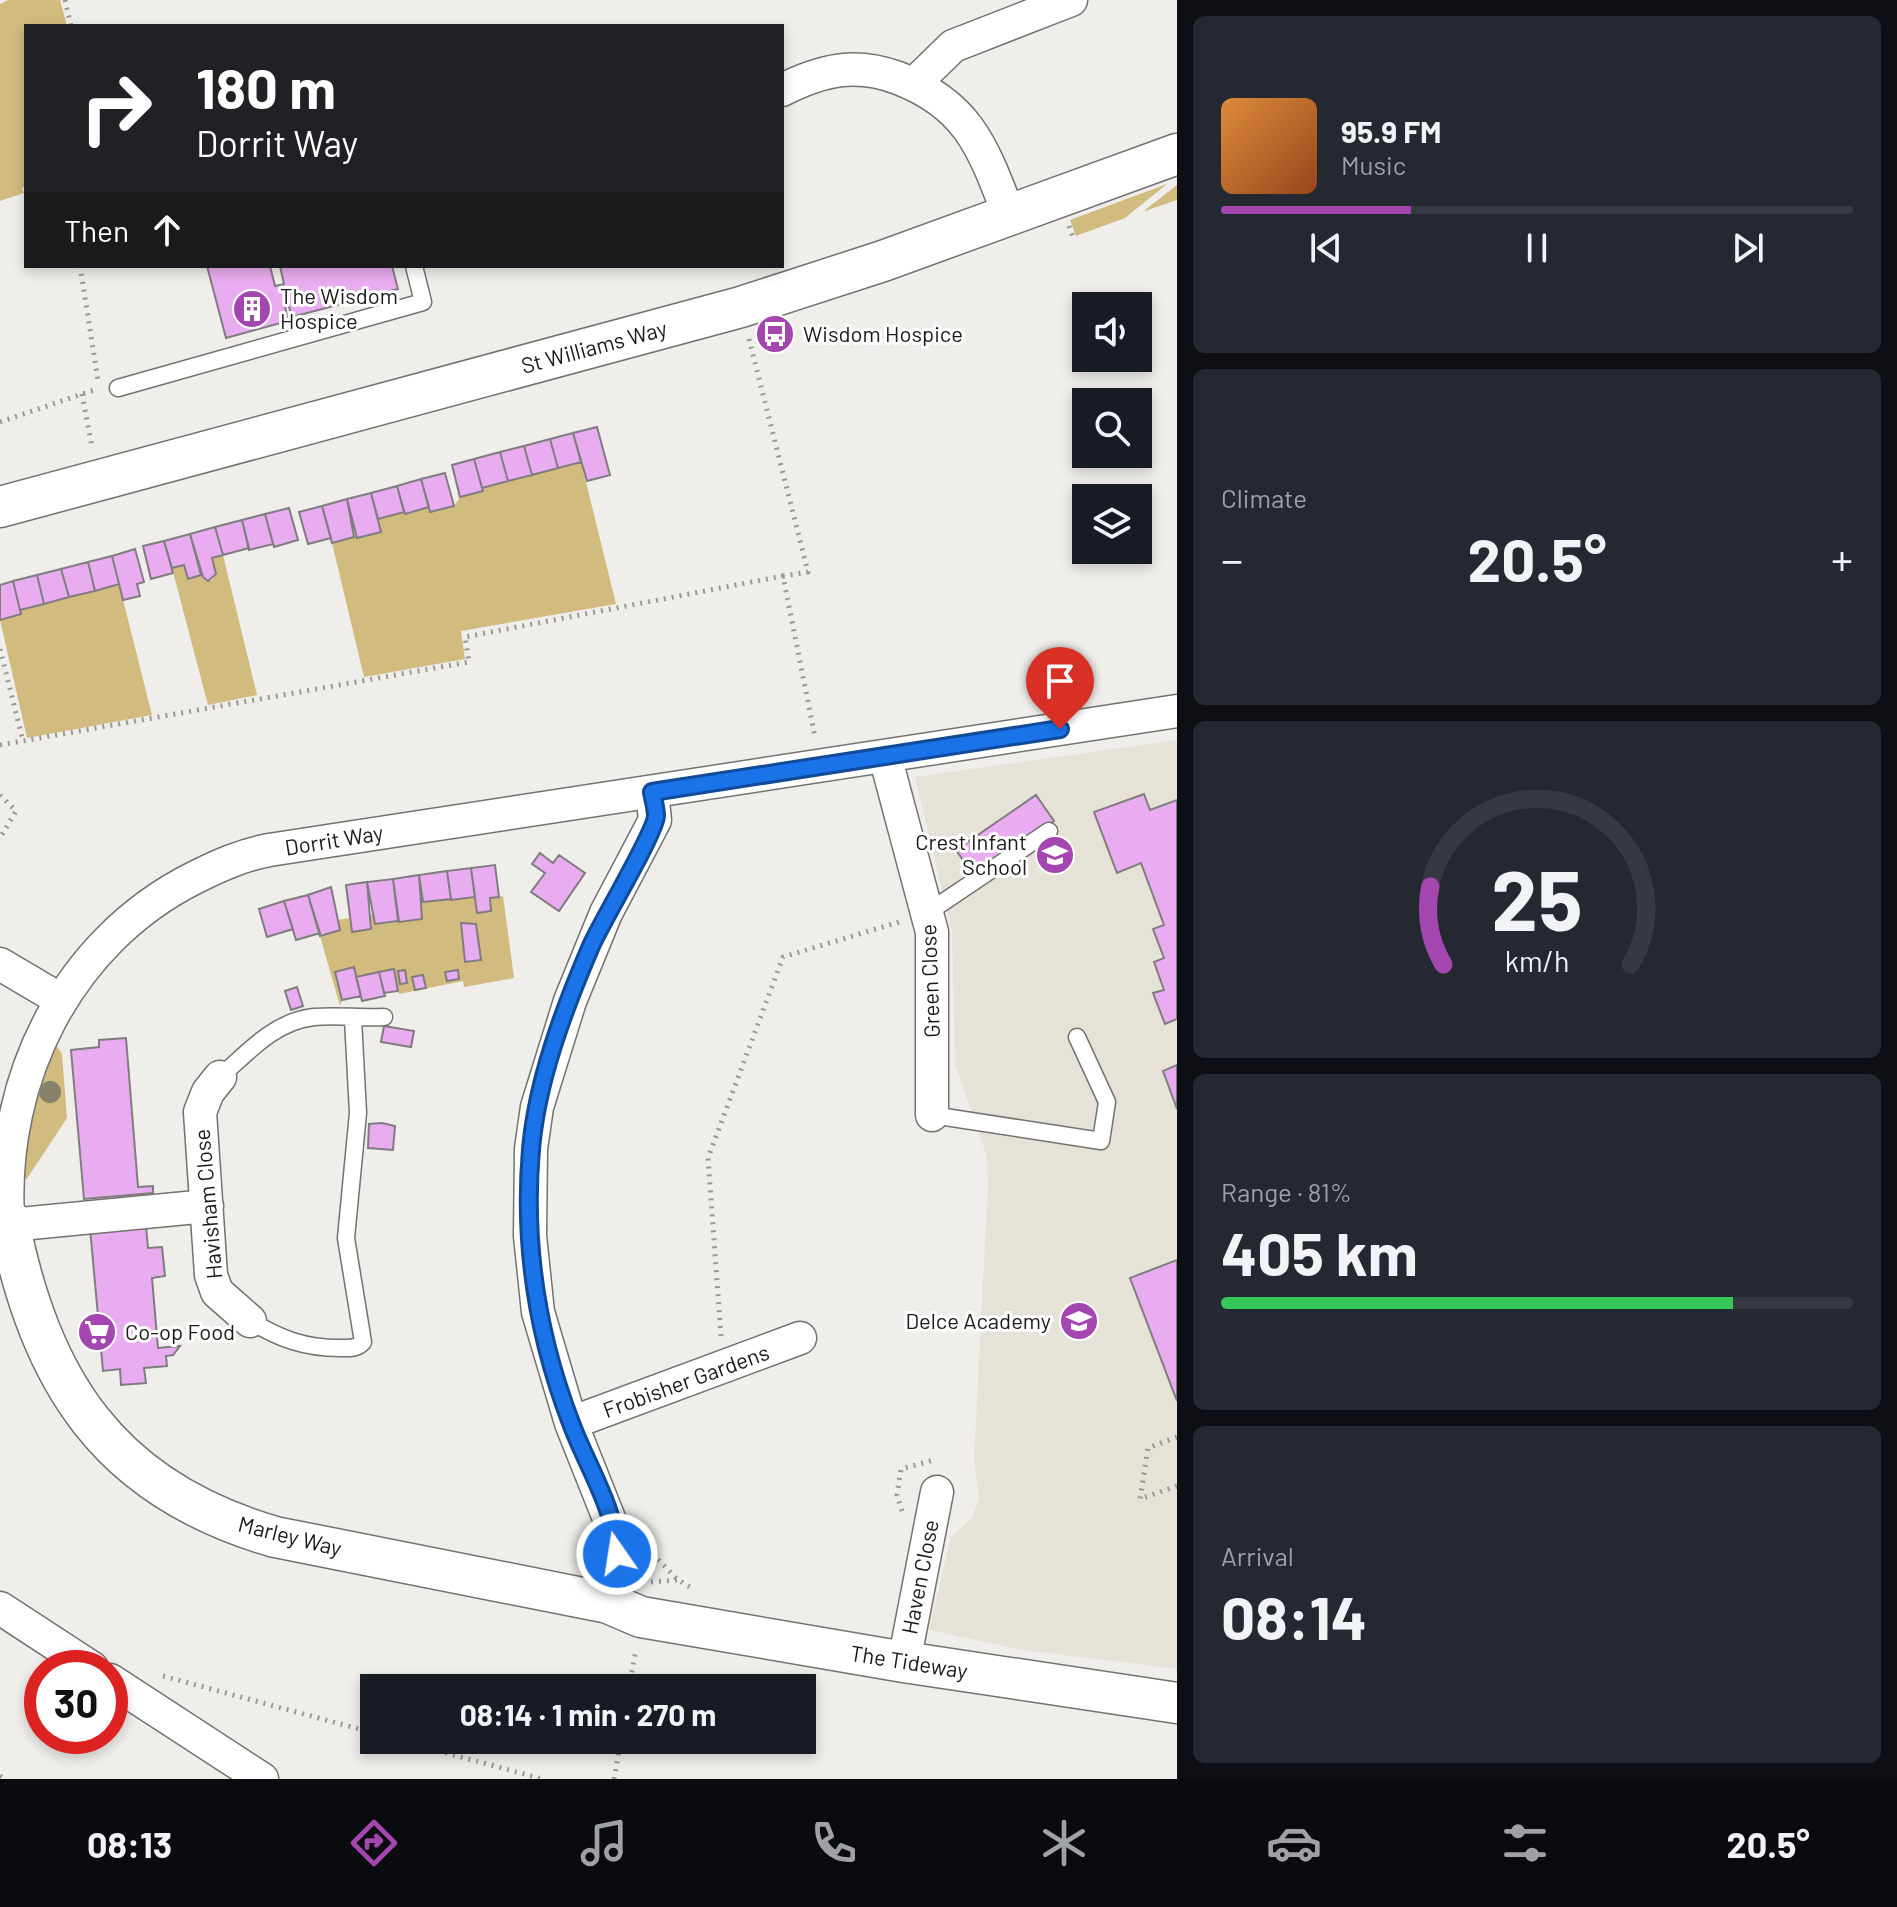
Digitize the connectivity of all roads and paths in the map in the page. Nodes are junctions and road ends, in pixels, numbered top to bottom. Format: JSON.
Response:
{"nodes":[{"id":1,"x":65,"y":0,"type":"edge"},
{"id":2,"x":1071,"y":0,"type":"edge"},
{"id":3,"x":71,"y":24,"type":"edge"},
{"id":4,"x":914,"y":84,"type":"junction"},
{"id":5,"x":784,"y":89,"type":"edge"},
{"id":6,"x":1177,"y":154,"type":"edge"},
{"id":7,"x":1009,"y":215,"type":"junction"},
{"id":8,"x":80,"y":268,"type":"edge"},
{"id":9,"x":414,"y":268,"type":"edge"},
{"id":10,"x":752,"y":350,"type":"dead end"},
{"id":11,"x":118,"y":388,"type":"dead end"},
{"id":12,"x":82,"y":393,"type":"junction"},
{"id":13,"x":0,"y":422,"type":"edge"},
{"id":14,"x":90,"y":437,"type":"dead end"},
{"id":15,"x":0,"y":507,"type":"edge"},
{"id":16,"x":783,"y":576,"type":"junction"},
{"id":17,"x":0,"y":649,"type":"edge"},
{"id":18,"x":1177,"y":711,"type":"edge"},
{"id":19,"x":23,"y":741,"type":"junction"},
{"id":20,"x":0,"y":745,"type":"edge"},
{"id":21,"x":885,"y":756,"type":"junction"},
{"id":22,"x":821,"y":765,"type":"junction"},
{"id":23,"x":652,"y":792,"type":"junction"},
{"id":24,"x":0,"y":795,"type":"edge"},
{"id":25,"x":1049,"y":831,"type":"dead end"},
{"id":26,"x":0,"y":838,"type":"edge"},
{"id":27,"x":927,"y":913,"type":"junction"},
{"id":28,"x":0,"y":964,"type":"edge"},
{"id":29,"x":61,"y":1000,"type":"junction"},
{"id":30,"x":384,"y":1017,"type":"dead end"},
{"id":31,"x":353,"y":1019,"type":"junction"},
{"id":32,"x":1077,"y":1037,"type":"dead end"},
{"id":33,"x":220,"y":1077,"type":"joint"},
{"id":34,"x":932,"y":1115,"type":"joint"},
{"id":35,"x":207,"y":1206,"type":"junction"},
{"id":36,"x":6,"y":1221,"type":"edge"},
{"id":37,"x":250,"y":1321,"type":"joint"},
{"id":38,"x":800,"y":1338,"type":"dead end"},
{"id":39,"x":723,"y":1368,"type":"junction"},
{"id":40,"x":571,"y":1423,"type":"junction"},
{"id":41,"x":1177,"y":1437,"type":"edge"},
{"id":42,"x":1177,"y":1486,"type":"edge"},
{"id":43,"x":937,"y":1492,"type":"dead end"},
{"id":44,"x":640,"y":1537,"type":"dead end"},
{"id":45,"x":700,"y":1591,"type":"dead end"},
{"id":46,"x":0,"y":1608,"type":"edge"},
{"id":47,"x":624,"y":1610,"type":"junction"},
{"id":48,"x":64,"y":1650,"type":"edge"},
{"id":49,"x":904,"y":1662,"type":"junction"},
{"id":50,"x":152,"y":1673,"type":"dead end"},
{"id":51,"x":128,"y":1692,"type":"edge"},
{"id":52,"x":1177,"y":1703,"type":"edge"},
{"id":53,"x":360,"y":1729,"type":"edge"},
{"id":54,"x":450,"y":1754,"type":"edge"},
{"id":55,"x":618,"y":1754,"type":"edge"},
{"id":56,"x":262,"y":1779,"type":"edge"},
{"id":57,"x":542,"y":1779,"type":"edge"},
{"id":58,"x":614,"y":1779,"type":"edge"}],
"edges":[{"from":1,"to":3,"type":"path"},
{"from":2,"to":4,"type":"street"},
{"from":4,"to":5,"type":"street"},
{"from":4,"to":7,"type":"street"},
{"from":6,"to":7,"type":"street","name":"St Williams Way"},
{"from":7,"to":15,"type":"street","name":"St Williams Way"},
{"from":8,"to":12,"type":"path"},
{"from":9,"to":11,"type":"lane"},
{"from":10,"to":16,"type":"path"},
{"from":12,"to":13,"type":"path"},
{"from":12,"to":14,"type":"path"},
{"from":16,"to":19,"type":"path"},
{"from":16,"to":22,"type":"path"},
{"from":17,"to":19,"type":"path"},
{"from":18,"to":21,"type":"street","name":"Dorrit Way"},
{"from":19,"to":20,"type":"path"},
{"from":21,"to":22,"type":"street","name":"Dorrit Way"},
{"from":21,"to":27,"type":"street","name":"Green Close"},
{"from":22,"to":23,"type":"street","name":"Dorrit Way"},
{"from":23,"to":29,"type":"street","name":"Dorrit Way"},
{"from":23,"to":40,"type":"street"},
{"from":24,"to":26,"type":"path"},
{"from":25,"to":27,"type":"lane"},
{"from":27,"to":34,"type":"street","name":"Green Close"},
{"from":27,"to":39,"type":"path"},
{"from":28,"to":29,"type":"street"},
{"from":29,"to":36,"type":"street","name":"Dorrit Way"},
{"from":30,"to":31,"type":"lane"},
{"from":31,"to":33,"type":"lane"},
{"from":31,"to":37,"type":"lane"},
{"from":32,"to":34,"type":"lane"},
{"from":33,"to":35,"type":"street","name":"Havisham Close"},
{"from":35,"to":36,"type":"street"},
{"from":35,"to":37,"type":"street","name":"Havisham Close"},
{"from":36,"to":47,"type":"street","name":"Marley Way"},
{"from":38,"to":39,"type":"street","name":"Frobisher Gardens"},
{"from":39,"to":40,"type":"street","name":"Frobisher Gardens"},
{"from":40,"to":47,"type":"street"},
{"from":41,"to":42,"type":"path"},
{"from":43,"to":49,"type":"street","name":"Haven Close"},
{"from":44,"to":45,"type":"path"},
{"from":46,"to":48,"type":"street"},
{"from":47,"to":49,"type":"street","name":"The Tideway"},
{"from":49,"to":52,"type":"street","name":"The Tideway"},
{"from":50,"to":53,"type":"path"},
{"from":51,"to":56,"type":"street"},
{"from":54,"to":57,"type":"path"},
{"from":55,"to":58,"type":"path"}]}
